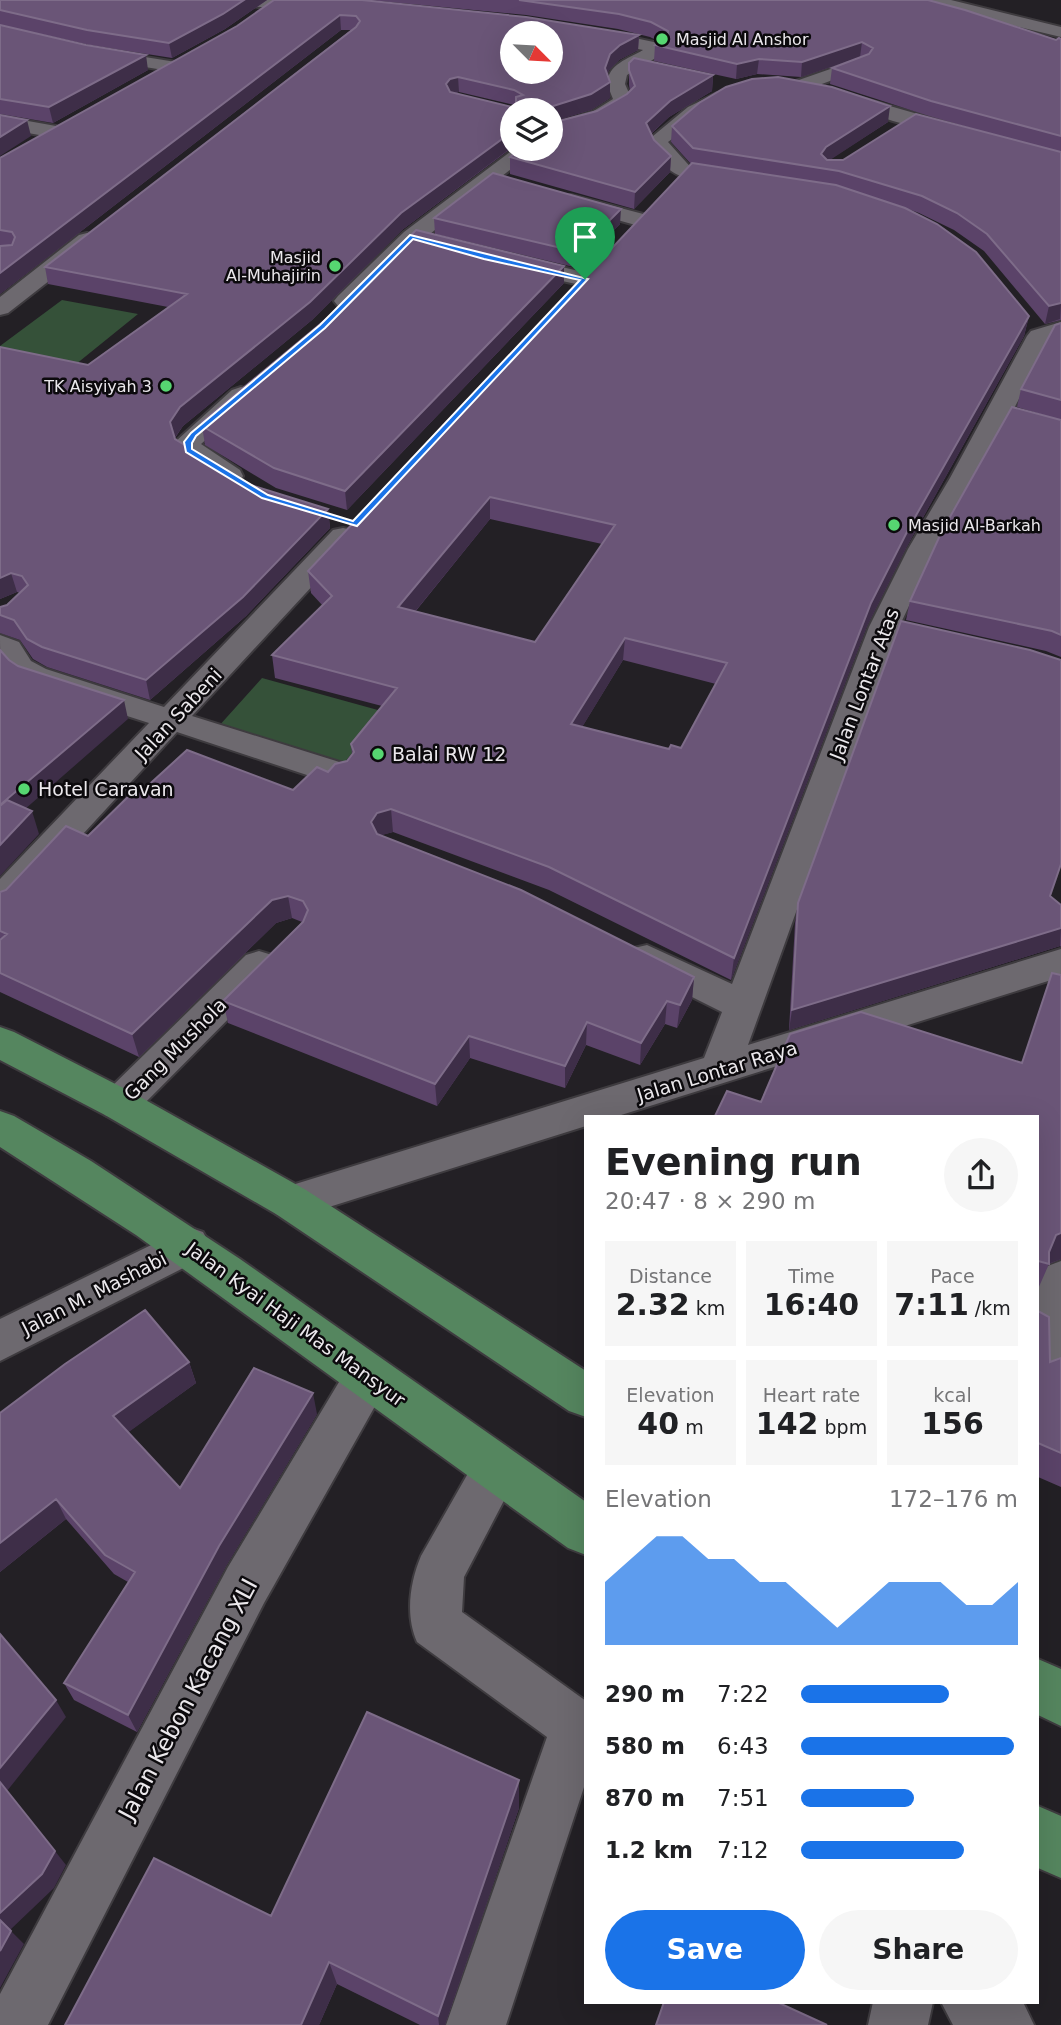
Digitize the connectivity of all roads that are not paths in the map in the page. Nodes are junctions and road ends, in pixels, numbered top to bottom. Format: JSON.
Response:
{"nodes":[{"id":1,"x":248,"y":0,"type":"edge"},
{"id":2,"x":930,"y":0,"type":"edge"},
{"id":3,"x":255,"y":20,"type":"edge"},
{"id":4,"x":572,"y":30,"type":"edge"},
{"id":5,"x":0,"y":32,"type":"edge"},
{"id":6,"x":1061,"y":32,"type":"edge"},
{"id":7,"x":600,"y":62,"type":"edge"},
{"id":8,"x":859,"y":64,"type":"edge"},
{"id":9,"x":628,"y":66,"type":"junction"},
{"id":10,"x":656,"y":69,"type":"edge"},
{"id":11,"x":152,"y":80,"type":"edge"},
{"id":12,"x":705,"y":81,"type":"edge"},
{"id":13,"x":780,"y":82,"type":"edge"},
{"id":14,"x":803,"y":85,"type":"junction"},
{"id":15,"x":0,"y":122,"type":"edge"},
{"id":16,"x":563,"y":125,"type":"edge"},
{"id":17,"x":34,"y":147,"type":"edge"},
{"id":18,"x":510,"y":161,"type":"edge"},
{"id":19,"x":1061,"y":161,"type":"edge"},
{"id":20,"x":489,"y":177,"type":"junction"},
{"id":21,"x":514,"y":184,"type":"edge"},
{"id":22,"x":552,"y":195,"type":"edge"},
{"id":23,"x":636,"y":226,"type":"junction"},
{"id":24,"x":98,"y":231,"type":"edge"},
{"id":25,"x":412,"y":237,"type":"junction"},
{"id":26,"x":436,"y":243,"type":"edge"},
{"id":27,"x":496,"y":259,"type":"edge"},
{"id":28,"x":0,"y":308,"type":"edge"},
{"id":29,"x":331,"y":317,"type":"edge"},
{"id":30,"x":1041,"y":328,"type":"edge"},
{"id":31,"x":263,"y":376,"type":"edge"},
{"id":32,"x":245,"y":485,"type":"edge"},
{"id":33,"x":349,"y":518,"type":"dead end"},
{"id":34,"x":884,"y":627,"type":"junction"},
{"id":35,"x":917,"y":634,"type":"edge"},
{"id":36,"x":0,"y":644,"type":"edge"},
{"id":37,"x":171,"y":722,"type":"junction"},
{"id":38,"x":337,"y":773,"type":"edge"},
{"id":39,"x":0,"y":901,"type":"edge"},
{"id":40,"x":281,"y":943,"type":"edge"},
{"id":41,"x":620,"y":944,"type":"edge"},
{"id":42,"x":1061,"y":963,"type":"edge"},
{"id":43,"x":743,"y":1006,"type":"junction"},
{"id":44,"x":0,"y":1042,"type":"edge"},
{"id":45,"x":719,"y":1071,"type":"junction"},
{"id":46,"x":119,"y":1104,"type":"junction"},
{"id":47,"x":2,"y":1135,"type":"edge"},
{"id":48,"x":291,"y":1202,"type":"junction"},
{"id":49,"x":188,"y":1245,"type":"junction"},
{"id":50,"x":1061,"y":1280,"type":"edge"},
{"id":51,"x":0,"y":1341,"type":"edge"},
{"id":52,"x":1039,"y":1364,"type":"edge"},
{"id":53,"x":367,"y":1377,"type":"junction"},
{"id":54,"x":584,"y":1395,"type":"edge"},
{"id":55,"x":496,"y":1470,"type":"junction"},
{"id":56,"x":584,"y":1530,"type":"edge"},
{"id":57,"x":1039,"y":1686,"type":"edge"},
{"id":58,"x":1061,"y":1699,"type":"edge"},
{"id":59,"x":582,"y":1730,"type":"edge"},
{"id":60,"x":1039,"y":1836,"type":"edge"},
{"id":61,"x":1061,"y":1850,"type":"edge"},
{"id":62,"x":903,"y":2004,"type":"edge"},
{"id":63,"x":974,"y":2004,"type":"edge"},
{"id":64,"x":16,"y":2025,"type":"edge"},
{"id":65,"x":476,"y":2025,"type":"edge"},
{"id":66,"x":898,"y":2025,"type":"edge"},
{"id":67,"x":1004,"y":2025,"type":"edge"}],
"edges":[{"from":1,"to":3,"type":"street"},
{"from":2,"to":6,"type":"street"},
{"from":4,"to":9,"type":"street"},
{"from":5,"to":11,"type":"street"},
{"from":7,"to":9,"type":"street"},
{"from":8,"to":14,"type":"street"},
{"from":9,"to":10,"type":"street"},
{"from":9,"to":16,"type":"street"},
{"from":12,"to":23,"type":"street"},
{"from":13,"to":14,"type":"street"},
{"from":14,"to":19,"type":"street"},
{"from":15,"to":17,"type":"street"},
{"from":18,"to":20,"type":"street"},
{"from":20,"to":21,"type":"street"},
{"from":20,"to":25,"type":"street"},
{"from":22,"to":23,"type":"street"},
{"from":23,"to":27,"type":"street"},
{"from":24,"to":28,"type":"street"},
{"from":25,"to":26,"type":"street"},
{"from":25,"to":29,"type":"street"},
{"from":30,"to":34,"type":"street","name":"Jalan Lontar Atas"},
{"from":31,"to":32,"type":"street"},
{"from":33,"to":37,"type":"street","name":"Jalan Sabeni"},
{"from":34,"to":35,"type":"street"},
{"from":34,"to":43,"type":"street","name":"Jalan Lontar Atas"},
{"from":36,"to":37,"type":"street"},
{"from":37,"to":38,"type":"street"},
{"from":37,"to":39,"type":"street","name":"Jalan Sabeni"},
{"from":40,"to":46,"type":"street","name":"Gang Mushola"},
{"from":41,"to":43,"type":"street"},
{"from":42,"to":45,"type":"street","name":"Jalan Lontar Raya"},
{"from":43,"to":45,"type":"street","name":"Jalan Lontar Atas"},
{"from":44,"to":46,"type":"main road"},
{"from":45,"to":48,"type":"street","name":"Jalan Lontar Raya"},
{"from":46,"to":48,"type":"main road"},
{"from":47,"to":49,"type":"main road","name":"Jalan Kyai Haji Mas Mansyur"},
{"from":48,"to":54,"type":"main road"},
{"from":49,"to":51,"type":"street","name":"Jalan M. Mashabi"},
{"from":49,"to":53,"type":"main road","name":"Jalan Kyai Haji Mas Mansyur"},
{"from":50,"to":52,"type":"street"},
{"from":53,"to":55,"type":"main road","name":"Jalan Kyai Haji Mas Mansyur"},
{"from":53,"to":64,"type":"street","name":"Jalan Kebon Kacang XLI"},
{"from":55,"to":56,"type":"main road","name":"Jalan Kyai Haji Mas Mansyur"},
{"from":55,"to":59,"type":"street"},
{"from":57,"to":58,"type":"main road"},
{"from":59,"to":65,"type":"street"},
{"from":60,"to":61,"type":"main road"},
{"from":62,"to":66,"type":"street"},
{"from":63,"to":67,"type":"street"}]}
